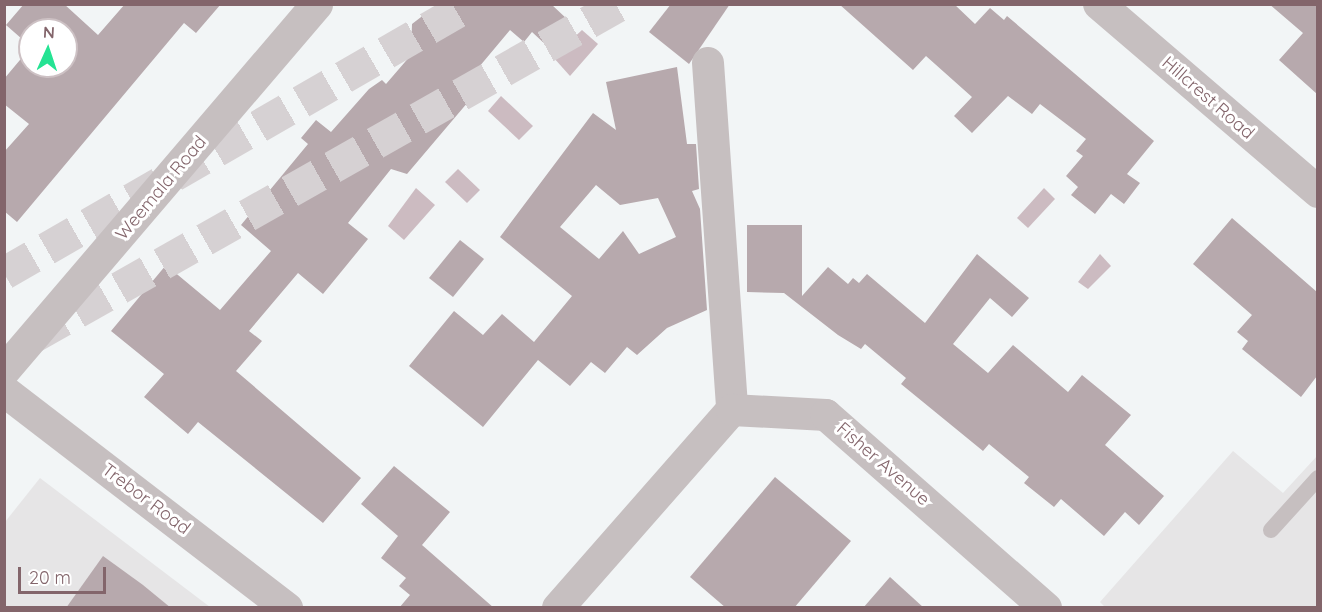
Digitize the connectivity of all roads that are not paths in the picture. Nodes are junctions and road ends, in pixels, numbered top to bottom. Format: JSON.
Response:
{"nodes":[{"id":1,"x":317,"y":4,"type":"edge"},
{"id":2,"x":1100,"y":4,"type":"edge"},
{"id":3,"x":708,"y":63,"type":"dead end"},
{"id":4,"x":1317,"y":192,"type":"edge"},
{"id":5,"x":4,"y":371,"type":"edge"},
{"id":6,"x":4,"y":391,"type":"edge"},
{"id":7,"x":732,"y":410,"type":"junction"},
{"id":8,"x":1317,"y":478,"type":"edge"},
{"id":9,"x":1271,"y":530,"type":"dead end"},
{"id":10,"x":288,"y":608,"type":"edge"},
{"id":11,"x":558,"y":608,"type":"edge"},
{"id":12,"x":1046,"y":608,"type":"edge"}],
"edges":[{"from":1,"to":5,"type":"street","name":"Weemala Road"},
{"from":2,"to":4,"type":"street","name":"Hillcrest Road"},
{"from":3,"to":7,"type":"street"},
{"from":6,"to":10,"type":"street","name":"Trebor Road"},
{"from":7,"to":11,"type":"street"},
{"from":7,"to":12,"type":"street","name":"Fisher Avenue"},
{"from":8,"to":9,"type":"lane"}]}
